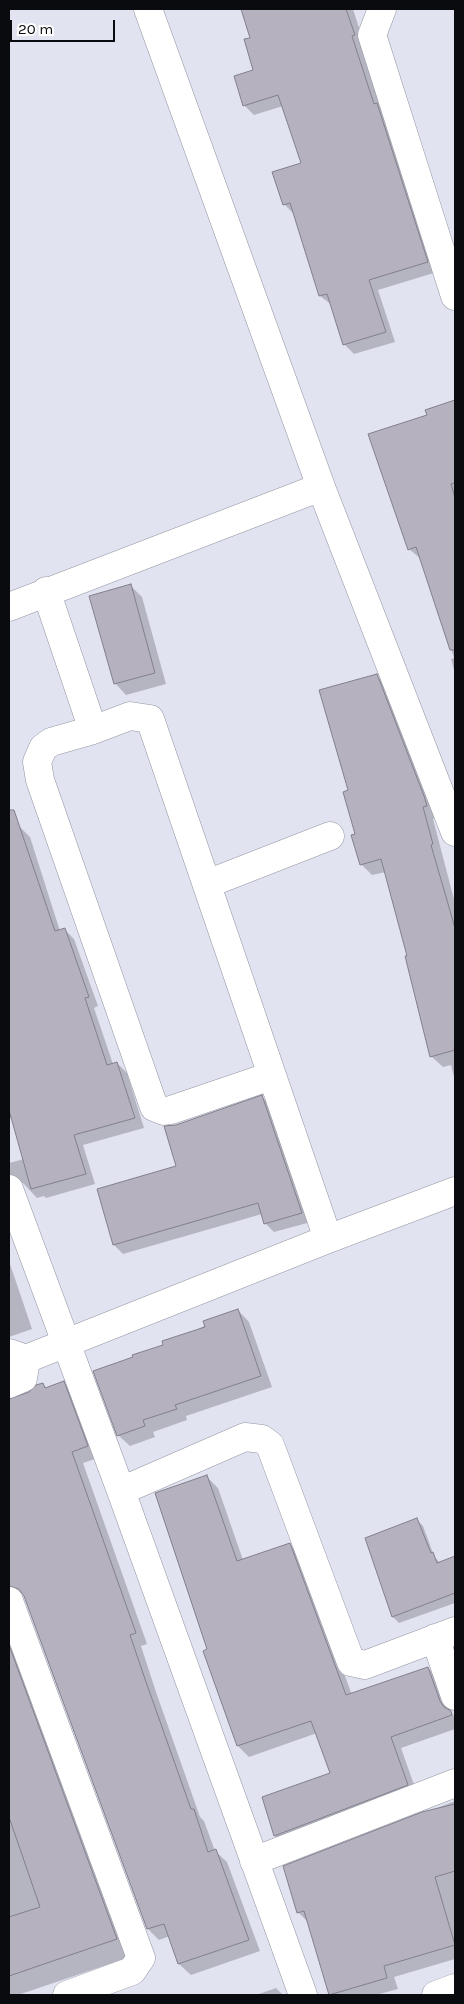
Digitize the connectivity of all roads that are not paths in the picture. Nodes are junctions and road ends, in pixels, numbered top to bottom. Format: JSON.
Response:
{"nodes":[{"id":1,"x":148,"y":9,"type":"edge"},
{"id":2,"x":382,"y":9,"type":"edge"},
{"id":3,"x":455,"y":296,"type":"edge"},
{"id":4,"x":320,"y":487,"type":"junction"},
{"id":5,"x":46,"y":591,"type":"junction"},
{"id":6,"x":9,"y":607,"type":"edge"},
{"id":7,"x":93,"y":730,"type":"junction"},
{"id":8,"x":447,"y":787,"type":"edge"},
{"id":9,"x":455,"y":832,"type":"edge"},
{"id":10,"x":330,"y":836,"type":"dead end"},
{"id":11,"x":208,"y":884,"type":"junction"},
{"id":12,"x":271,"y":1076,"type":"junction"},
{"id":13,"x":9,"y":1189,"type":"edge"},
{"id":14,"x":455,"y":1191,"type":"edge"},
{"id":15,"x":328,"y":1239,"type":"junction"},
{"id":16,"x":66,"y":1344,"type":"junction"},
{"id":17,"x":18,"y":1356,"type":"edge"},
{"id":18,"x":9,"y":1384,"type":"edge"},
{"id":19,"x":121,"y":1492,"type":"junction"},
{"id":20,"x":9,"y":1601,"type":"edge"},
{"id":21,"x":445,"y":1635,"type":"edge"},
{"id":22,"x":455,"y":1696,"type":"edge"},
{"id":23,"x":455,"y":1784,"type":"edge"},
{"id":24,"x":254,"y":1861,"type":"junction"},
{"id":25,"x":455,"y":1988,"type":"edge"},
{"id":26,"x":67,"y":1995,"type":"edge"},
{"id":27,"x":303,"y":1995,"type":"edge"},
{"id":28,"x":436,"y":1995,"type":"edge"}],
"edges":[{"from":1,"to":4,"type":"street"},
{"from":2,"to":3,"type":"street"},
{"from":4,"to":5,"type":"street"},
{"from":4,"to":8,"type":"street"},
{"from":5,"to":6,"type":"street"},
{"from":5,"to":7,"type":"street"},
{"from":7,"to":11,"type":"street"},
{"from":7,"to":12,"type":"street"},
{"from":8,"to":9,"type":"street"},
{"from":10,"to":11,"type":"street"},
{"from":11,"to":12,"type":"street"},
{"from":12,"to":15,"type":"street"},
{"from":13,"to":16,"type":"street"},
{"from":14,"to":15,"type":"street"},
{"from":15,"to":16,"type":"street"},
{"from":16,"to":17,"type":"street"},
{"from":16,"to":19,"type":"street"},
{"from":17,"to":18,"type":"street"},
{"from":19,"to":21,"type":"street"},
{"from":19,"to":24,"type":"street"},
{"from":20,"to":26,"type":"street"},
{"from":21,"to":22,"type":"street"},
{"from":23,"to":24,"type":"street"},
{"from":24,"to":27,"type":"street"},
{"from":25,"to":28,"type":"street"}]}
